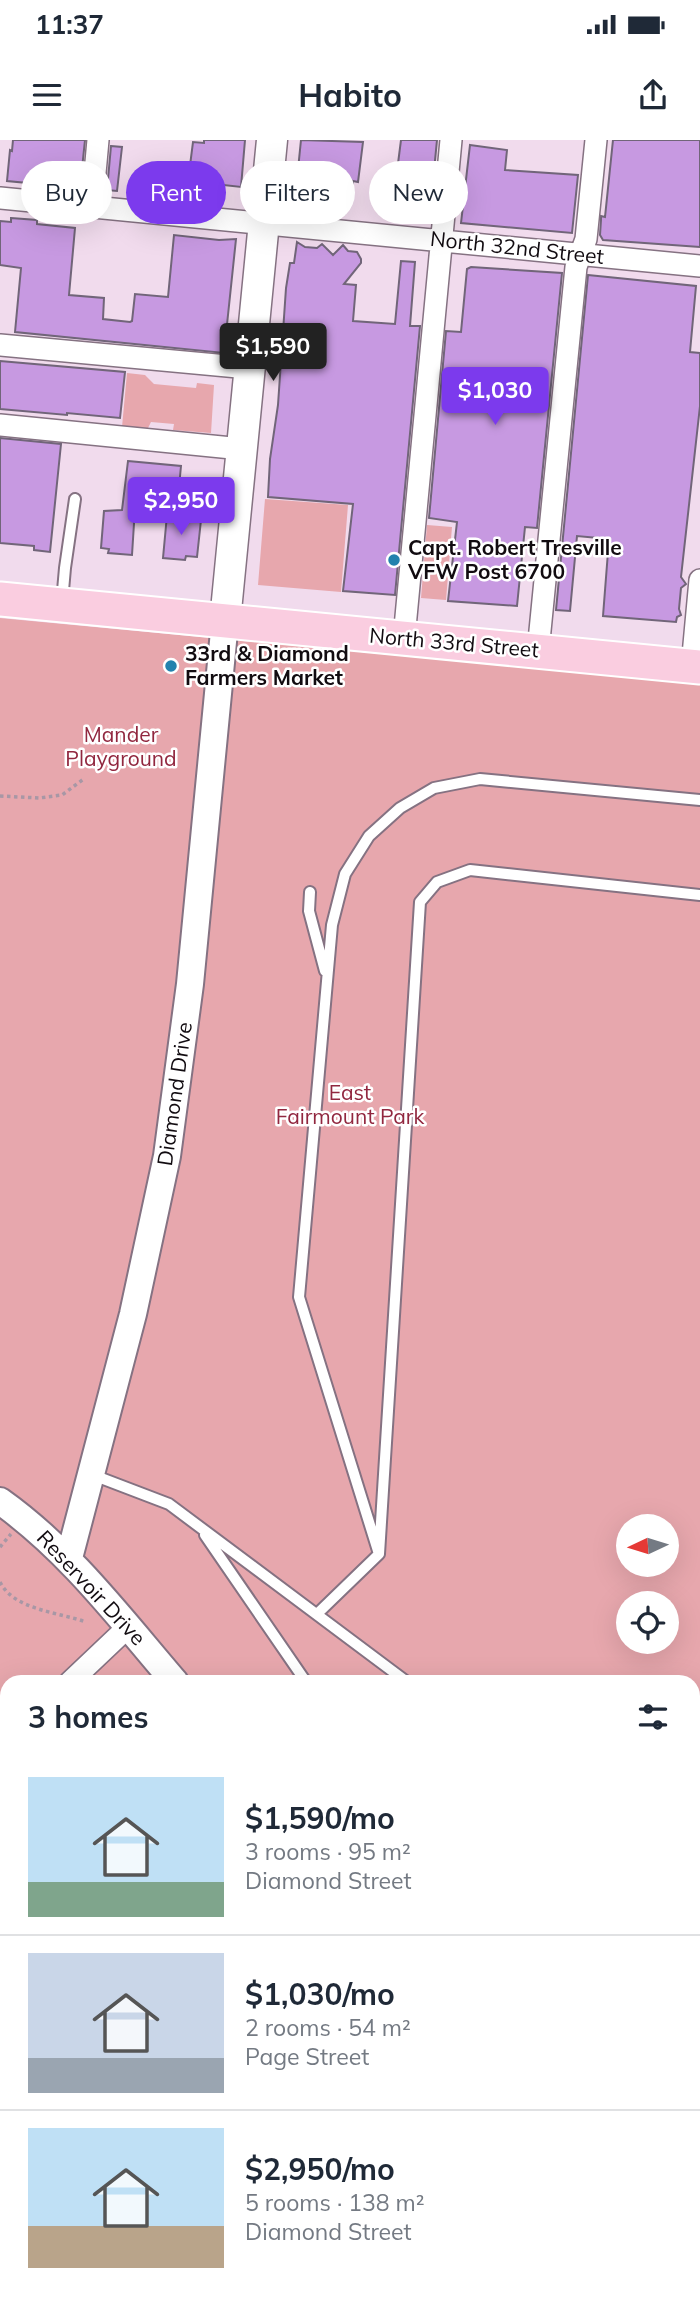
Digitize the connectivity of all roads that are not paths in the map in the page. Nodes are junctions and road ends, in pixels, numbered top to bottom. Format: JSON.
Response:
{"nodes":[{"id":1,"x":98,"y":140,"type":"edge"},
{"id":2,"x":272,"y":140,"type":"edge"},
{"id":3,"x":452,"y":140,"type":"edge"},
{"id":4,"x":596,"y":140,"type":"edge"},
{"id":5,"x":96,"y":161,"type":"edge"},
{"id":6,"x":270,"y":161,"type":"edge"},
{"id":7,"x":0,"y":198,"type":"edge"},
{"id":8,"x":21,"y":200,"type":"edge"},
{"id":9,"x":112,"y":208,"type":"edge"},
{"id":10,"x":240,"y":220,"type":"edge"},
{"id":11,"x":264,"y":224,"type":"edge"},
{"id":12,"x":284,"y":224,"type":"edge"},
{"id":13,"x":442,"y":240,"type":"junction"},
{"id":14,"x":581,"y":254,"type":"junction"},
{"id":15,"x":700,"y":266,"type":"edge"},
{"id":16,"x":0,"y":345,"type":"edge"},
{"id":17,"x":249,"y":368,"type":"junction"},
{"id":18,"x":0,"y":425,"type":"edge"},
{"id":19,"x":242,"y":449,"type":"junction"},
{"id":20,"x":75,"y":499,"type":"dead end"},
{"id":21,"x":700,"y":580,"type":"edge"},
{"id":22,"x":0,"y":599,"type":"edge"},
{"id":23,"x":62,"y":605,"type":"junction"},
{"id":24,"x":225,"y":621,"type":"junction"},
{"id":25,"x":404,"y":638,"type":"junction"},
{"id":26,"x":538,"y":651,"type":"junction"},
{"id":27,"x":696,"y":666,"type":"edge"},
{"id":28,"x":700,"y":800,"type":"edge"},
{"id":29,"x":310,"y":891,"type":"dead end"},
{"id":30,"x":700,"y":895,"type":"edge"},
{"id":31,"x":327,"y":981,"type":"junction"},
{"id":32,"x":91,"y":1474,"type":"junction"},
{"id":33,"x":0,"y":1501,"type":"edge"},
{"id":34,"x":199,"y":1527,"type":"junction"},
{"id":35,"x":379,"y":1554,"type":"junction"},
{"id":36,"x":69,"y":1558,"type":"junction"},
{"id":37,"x":318,"y":1613,"type":"junction"},
{"id":38,"x":128,"y":1627,"type":"junction"},
{"id":39,"x":77,"y":1675,"type":"edge"},
{"id":40,"x":169,"y":1675,"type":"edge"},
{"id":41,"x":301,"y":1675,"type":"edge"},
{"id":42,"x":398,"y":1675,"type":"edge"}],
"edges":[{"from":1,"to":5,"type":"street"},
{"from":2,"to":6,"type":"main road"},
{"from":3,"to":13,"type":"street"},
{"from":4,"to":14,"type":"street"},
{"from":7,"to":8,"type":"street","name":"North 32nd Street"},
{"from":9,"to":10,"type":"street","name":"North 32nd Street"},
{"from":11,"to":17,"type":"main road"},
{"from":12,"to":13,"type":"street","name":"North 32nd Street"},
{"from":13,"to":14,"type":"street","name":"North 32nd Street"},
{"from":13,"to":25,"type":"street"},
{"from":14,"to":15,"type":"street","name":"North 32nd Street"},
{"from":14,"to":26,"type":"street"},
{"from":16,"to":17,"type":"street"},
{"from":17,"to":19,"type":"main road"},
{"from":18,"to":19,"type":"street"},
{"from":19,"to":24,"type":"main road"},
{"from":20,"to":23,"type":"lane"},
{"from":21,"to":27,"type":"street"},
{"from":22,"to":23,"type":"main road","name":"North 33rd Street"},
{"from":23,"to":24,"type":"main road","name":"North 33rd Street"},
{"from":24,"to":25,"type":"main road","name":"North 33rd Street"},
{"from":24,"to":32,"type":"street","name":"Diamond Drive"},
{"from":25,"to":26,"type":"main road","name":"North 33rd Street"},
{"from":26,"to":27,"type":"main road","name":"North 33rd Street"},
{"from":28,"to":31,"type":"lane"},
{"from":29,"to":31,"type":"lane"},
{"from":30,"to":35,"type":"lane"},
{"from":31,"to":35,"type":"lane"},
{"from":32,"to":34,"type":"lane"},
{"from":32,"to":36,"type":"street","name":"Diamond Drive"},
{"from":33,"to":36,"type":"street","name":"Reservoir Drive"},
{"from":34,"to":37,"type":"lane"},
{"from":34,"to":41,"type":"lane"},
{"from":35,"to":37,"type":"lane"},
{"from":36,"to":38,"type":"street","name":"Reservoir Drive"},
{"from":37,"to":42,"type":"lane"},
{"from":38,"to":39,"type":"street"},
{"from":38,"to":40,"type":"street","name":"Reservoir Drive"}]}
